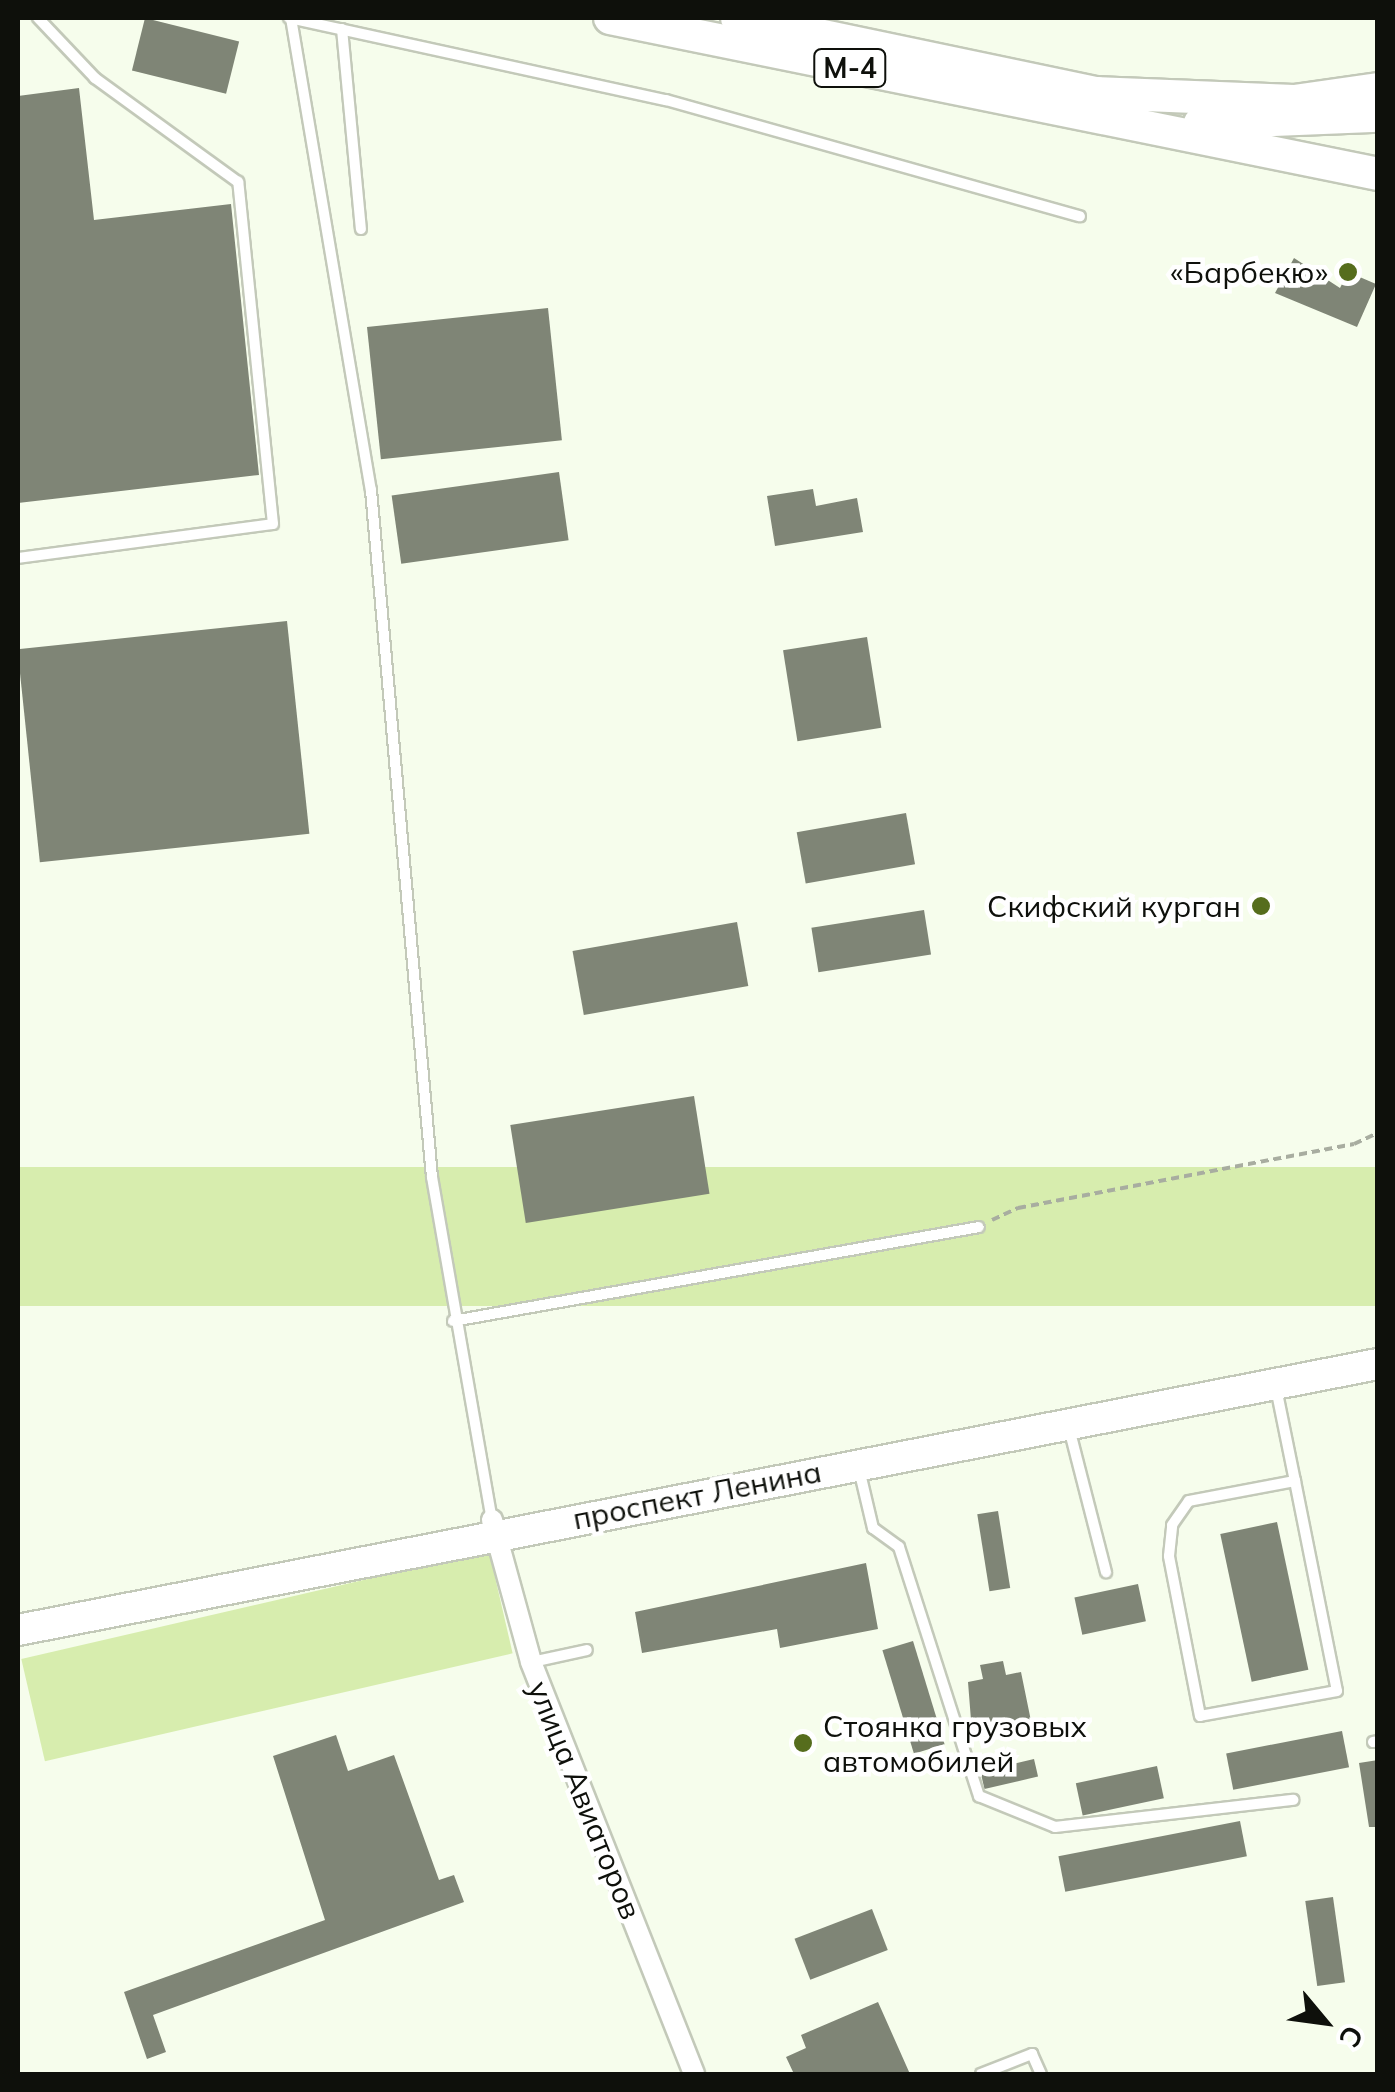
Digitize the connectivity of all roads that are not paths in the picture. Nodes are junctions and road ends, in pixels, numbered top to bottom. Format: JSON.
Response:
{"nodes":[{"id":1,"x":38,"y":18,"type":"edge"},
{"id":2,"x":290,"y":18,"type":"edge"},
{"id":3,"x":610,"y":18,"type":"edge"},
{"id":4,"x":738,"y":18,"type":"edge"},
{"id":5,"x":342,"y":29,"type":"junction"},
{"id":6,"x":1378,"y":89,"type":"edge"},
{"id":7,"x":1094,"y":106,"type":"junction"},
{"id":8,"x":1378,"y":116,"type":"edge"},
{"id":9,"x":1369,"y":178,"type":"edge"},
{"id":10,"x":1080,"y":216,"type":"dead end"},
{"id":11,"x":361,"y":230,"type":"dead end"},
{"id":12,"x":18,"y":558,"type":"edge"},
{"id":13,"x":979,"y":1227,"type":"road end"},
{"id":14,"x":453,"y":1322,"type":"junction"},
{"id":15,"x":1378,"y":1348,"type":"edge"},
{"id":16,"x":1378,"y":1364,"type":"edge"},
{"id":17,"x":1274,"y":1382,"type":"junction"},
{"id":18,"x":1067,"y":1422,"type":"junction"},
{"id":19,"x":858,"y":1463,"type":"junction"},
{"id":20,"x":1295,"y":1481,"type":"junction"},
{"id":21,"x":494,"y":1528,"type":"junction"},
{"id":22,"x":1106,"y":1572,"type":"dead end"},
{"id":23,"x":18,"y":1611,"type":"edge"},
{"id":24,"x":18,"y":1630,"type":"edge"},
{"id":25,"x":587,"y":1650,"type":"dead end"},
{"id":26,"x":531,"y":1662,"type":"junction"},
{"id":27,"x":1293,"y":1800,"type":"dead end"},
{"id":28,"x":694,"y":2074,"type":"edge"},
{"id":29,"x":981,"y":2074,"type":"edge"},
{"id":30,"x":1041,"y":2074,"type":"edge"}],
"edges":[{"from":1,"to":12,"type":"lane"},
{"from":2,"to":5,"type":"lane"},
{"from":2,"to":14,"type":"lane"},
{"from":3,"to":7,"type":"main road","number":"М-4"},
{"from":4,"to":7,"type":"main road","number":"М-4"},
{"from":5,"to":10,"type":"lane"},
{"from":5,"to":11,"type":"lane"},
{"from":6,"to":7,"type":"main road","number":"М-4"},
{"from":7,"to":8,"type":"main road"},
{"from":7,"to":9,"type":"main road","number":"М-4"},
{"from":13,"to":14,"type":"lane"},
{"from":14,"to":21,"type":"lane"},
{"from":15,"to":21,"type":"main road","name":"проспект Ленина"},
{"from":16,"to":17,"type":"main road","name":"проспект Ленина"},
{"from":17,"to":18,"type":"main road","name":"проспект Ленина"},
{"from":17,"to":20,"type":"lane"},
{"from":18,"to":19,"type":"main road","name":"проспект Ленина"},
{"from":18,"to":22,"type":"lane"},
{"from":19,"to":21,"type":"main road","name":"проспект Ленина"},
{"from":19,"to":27,"type":"lane"},
{"from":20,"to":20,"type":"lane"},
{"from":21,"to":23,"type":"main road","name":"проспект Ленина"},
{"from":21,"to":24,"type":"main road","name":"проспект Ленина"},
{"from":21,"to":26,"type":"street","name":"улица Авиаторов"},
{"from":25,"to":26,"type":"lane"},
{"from":26,"to":28,"type":"street","name":"улица Авиаторов"},
{"from":29,"to":30,"type":"lane"}]}
